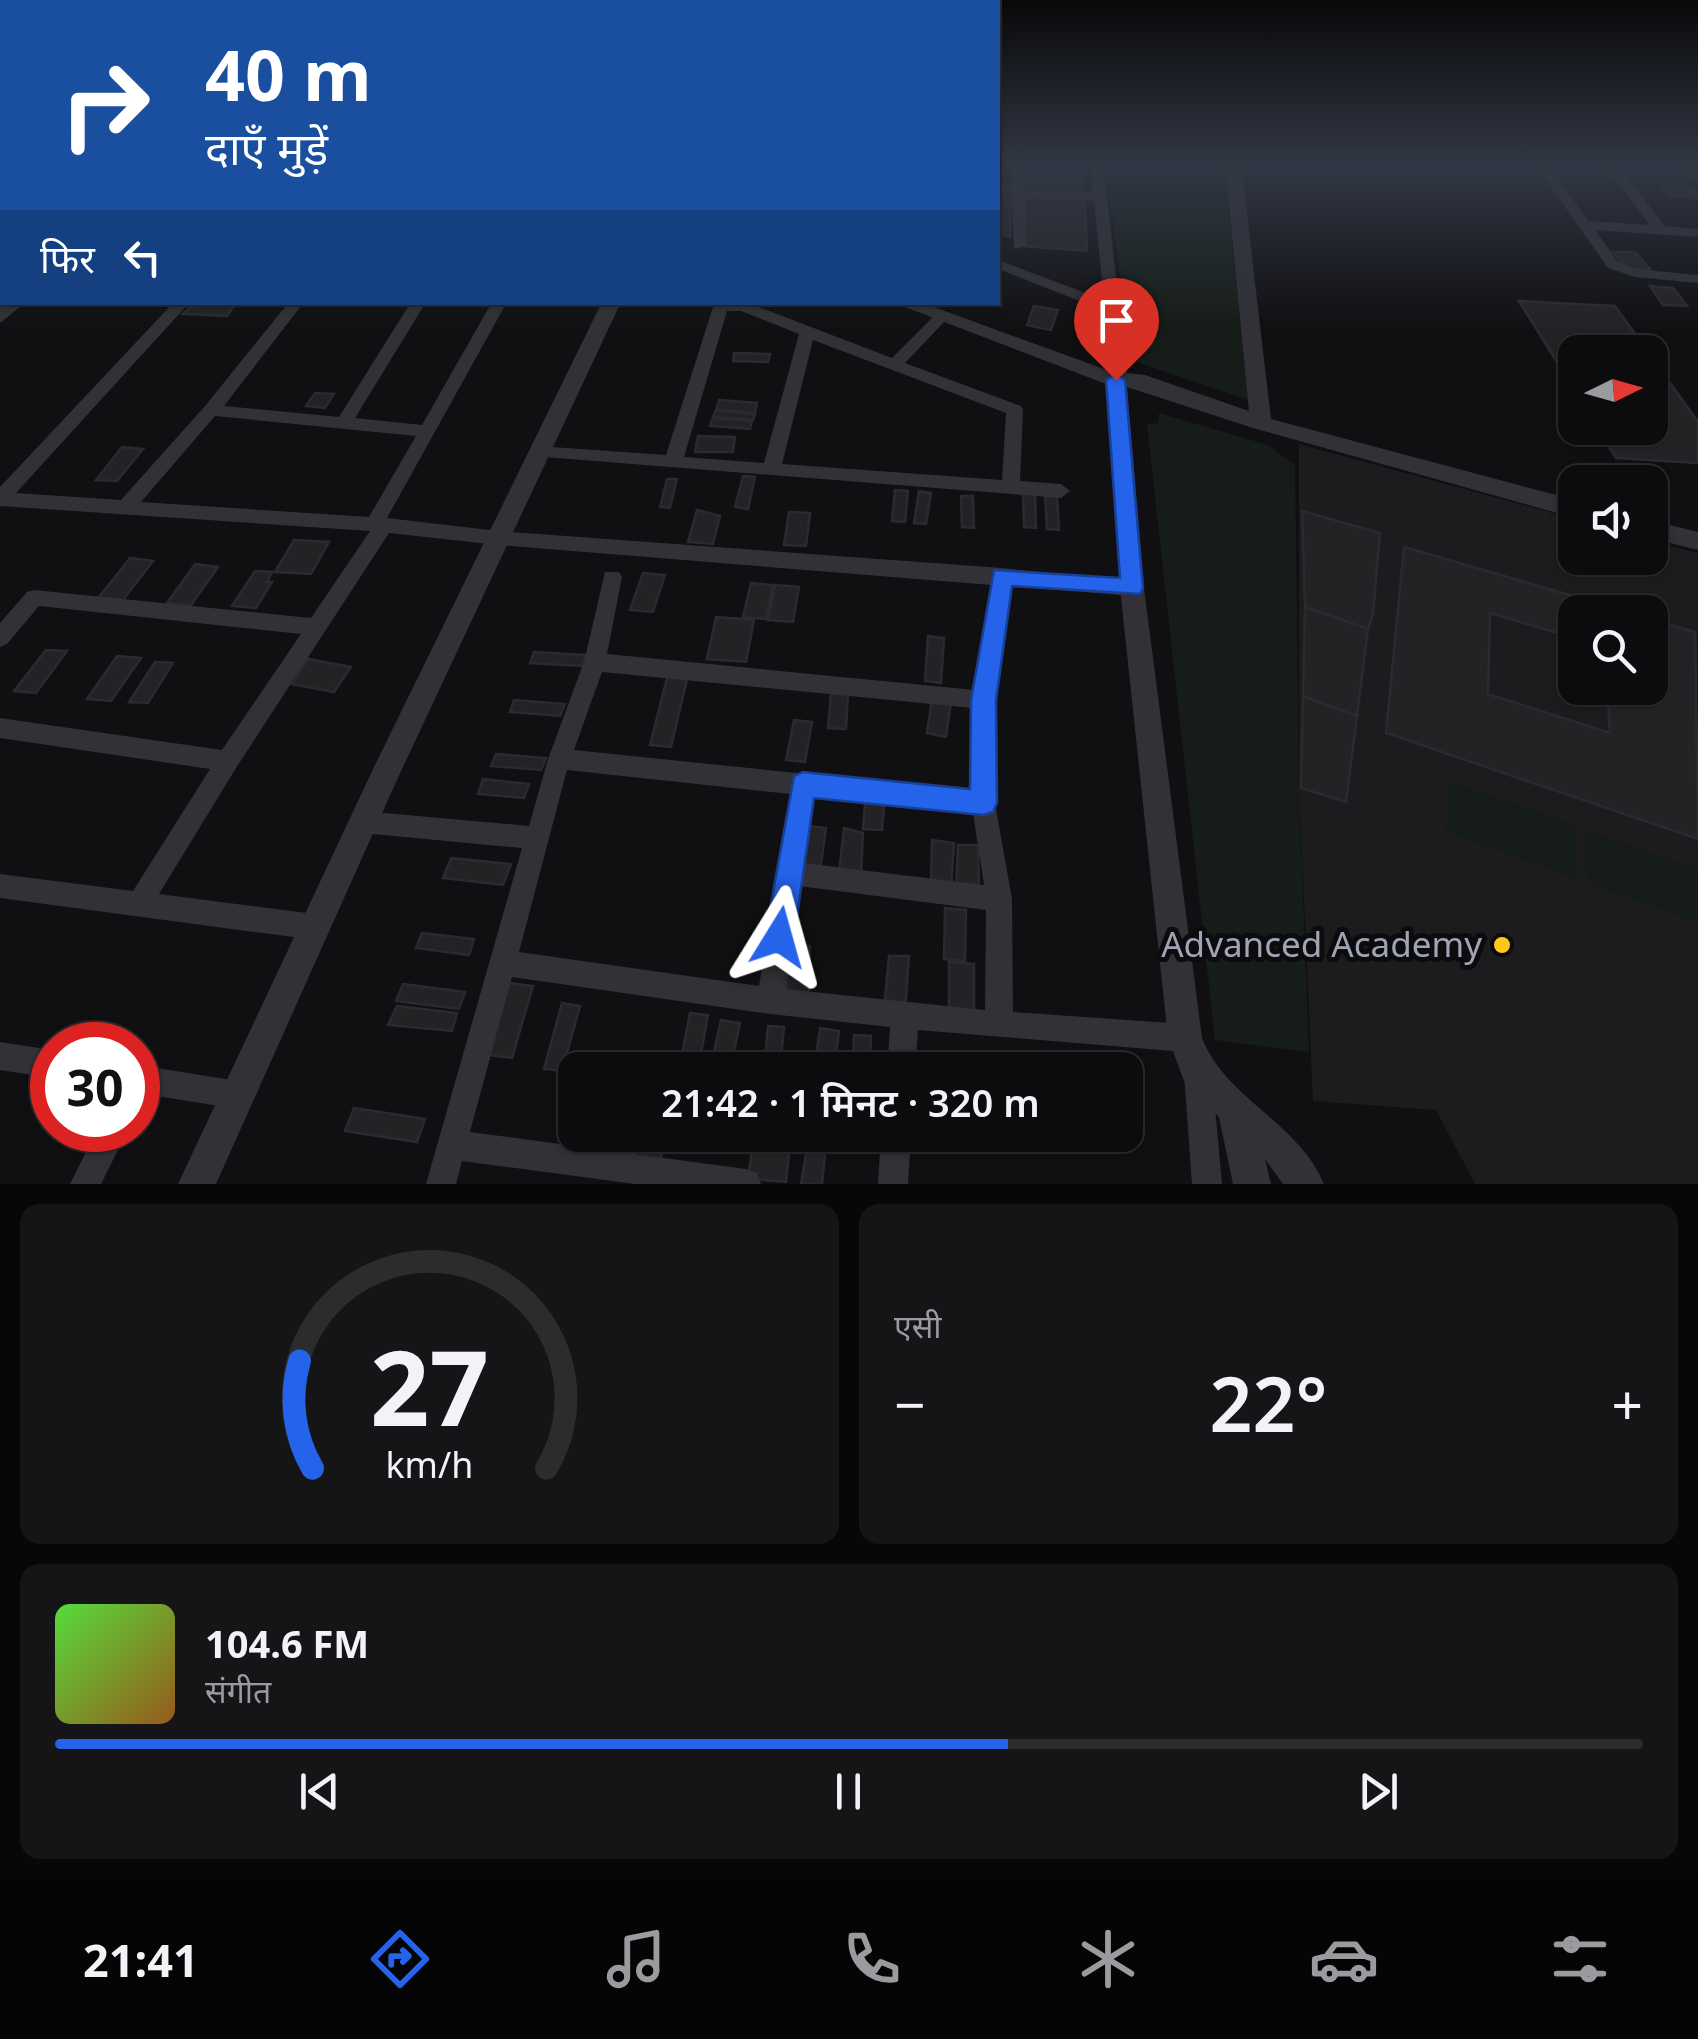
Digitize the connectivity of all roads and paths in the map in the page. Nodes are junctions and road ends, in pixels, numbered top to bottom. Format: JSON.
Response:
{"nodes":[{"id":1,"x":1019,"y":218,"type":"edge"},
{"id":2,"x":1102,"y":218,"type":"edge"},
{"id":3,"x":1239,"y":218,"type":"edge"},
{"id":4,"x":1581,"y":218,"type":"edge"},
{"id":5,"x":1651,"y":218,"type":"edge"},
{"id":6,"x":1587,"y":226,"type":"junction"},
{"id":7,"x":1661,"y":231,"type":"junction"},
{"id":8,"x":1698,"y":233,"type":"edge"},
{"id":9,"x":1019,"y":246,"type":"dead end"},
{"id":10,"x":1000,"y":265,"type":"edge"},
{"id":11,"x":1698,"y":279,"type":"edge"},
{"id":12,"x":180,"y":305,"type":"edge"},
{"id":13,"x":295,"y":305,"type":"edge"},
{"id":14,"x":417,"y":305,"type":"edge"},
{"id":15,"x":498,"y":305,"type":"edge"},
{"id":16,"x":611,"y":305,"type":"edge"},
{"id":17,"x":918,"y":305,"type":"edge"},
{"id":18,"x":1112,"y":308,"type":"junction"},
{"id":19,"x":946,"y":310,"type":"edge"},
{"id":20,"x":807,"y":332,"type":"junction"},
{"id":21,"x":895,"y":364,"type":"junction"},
{"id":22,"x":1124,"y":375,"type":"junction"},
{"id":23,"x":211,"y":410,"type":"junction"},
{"id":24,"x":344,"y":423,"type":"junction"},
{"id":25,"x":1260,"y":423,"type":"junction"},
{"id":26,"x":428,"y":431,"type":"junction"},
{"id":27,"x":538,"y":452,"type":"junction"},
{"id":28,"x":673,"y":462,"type":"junction"},
{"id":29,"x":772,"y":471,"type":"junction"},
{"id":30,"x":1011,"y":487,"type":"junction"},
{"id":31,"x":1061,"y":491,"type":"dead end"},
{"id":32,"x":1558,"y":503,"type":"edge"},
{"id":33,"x":127,"y":506,"type":"junction"},
{"id":34,"x":379,"y":525,"type":"junction"},
{"id":35,"x":1668,"y":533,"type":"edge"},
{"id":36,"x":498,"y":538,"type":"junction"},
{"id":37,"x":1698,"y":541,"type":"edge"},
{"id":38,"x":1002,"y":576,"type":"junction"},
{"id":39,"x":612,"y":578,"type":"dead end"},
{"id":40,"x":1132,"y":588,"type":"junction"},
{"id":41,"x":317,"y":626,"type":"junction"},
{"id":42,"x":0,"y":638,"type":"edge"},
{"id":43,"x":595,"y":662,"type":"junction"},
{"id":44,"x":984,"y":700,"type":"junction"},
{"id":45,"x":0,"y":728,"type":"edge"},
{"id":46,"x":559,"y":759,"type":"junction"},
{"id":47,"x":228,"y":761,"type":"junction"},
{"id":48,"x":803,"y":784,"type":"junction"},
{"id":49,"x":983,"y":803,"type":"junction"},
{"id":50,"x":362,"y":822,"type":"junction"},
{"id":51,"x":539,"y":838,"type":"junction"},
{"id":52,"x":788,"y":874,"type":"junction"},
{"id":53,"x":0,"y":886,"type":"edge"},
{"id":54,"x":999,"y":899,"type":"junction"},
{"id":55,"x":139,"y":904,"type":"junction"},
{"id":56,"x":314,"y":926,"type":"junction"},
{"id":57,"x":506,"y":963,"type":"junction"},
{"id":58,"x":770,"y":1001,"type":"junction"},
{"id":59,"x":905,"y":1015,"type":"junction"},
{"id":60,"x":999,"y":1025,"type":"junction"},
{"id":61,"x":1185,"y":1038,"type":"junction"},
{"id":62,"x":902,"y":1052,"type":"edge"},
{"id":63,"x":0,"y":1056,"type":"edge"},
{"id":64,"x":30,"y":1061,"type":"edge"},
{"id":65,"x":1198,"y":1074,"type":"junction"},
{"id":66,"x":160,"y":1082,"type":"edge"},
{"id":67,"x":238,"y":1094,"type":"junction"},
{"id":68,"x":1235,"y":1107,"type":"junction"},
{"id":69,"x":455,"y":1146,"type":"junction"},
{"id":70,"x":101,"y":1152,"type":"edge"},
{"id":71,"x":895,"y":1152,"type":"edge"},
{"id":72,"x":85,"y":1184,"type":"edge"},
{"id":73,"x":197,"y":1184,"type":"edge"},
{"id":74,"x":442,"y":1184,"type":"edge"},
{"id":75,"x":746,"y":1184,"type":"edge"},
{"id":76,"x":892,"y":1184,"type":"edge"},
{"id":77,"x":1206,"y":1184,"type":"edge"},
{"id":78,"x":1252,"y":1184,"type":"edge"},
{"id":79,"x":1305,"y":1184,"type":"edge"}],
"edges":[{"from":1,"to":9,"type":"street"},
{"from":2,"to":18,"type":"street"},
{"from":3,"to":25,"type":"street"},
{"from":4,"to":6,"type":"street"},
{"from":5,"to":7,"type":"street"},
{"from":6,"to":7,"type":"street"},
{"from":6,"to":11,"type":"street"},
{"from":7,"to":8,"type":"street"},
{"from":10,"to":18,"type":"street"},
{"from":12,"to":33,"type":"street"},
{"from":13,"to":23,"type":"street"},
{"from":14,"to":24,"type":"street"},
{"from":15,"to":26,"type":"street"},
{"from":16,"to":27,"type":"street"},
{"from":17,"to":19,"type":"street"},
{"from":18,"to":22,"type":"street"},
{"from":19,"to":21,"type":"street"},
{"from":19,"to":22,"type":"street"},
{"from":20,"to":21,"type":"street"},
{"from":20,"to":28,"type":"street"},
{"from":20,"to":29,"type":"street"},
{"from":21,"to":30,"type":"street"},
{"from":22,"to":25,"type":"street"},
{"from":22,"to":40,"type":"street"},
{"from":23,"to":24,"type":"street"},
{"from":23,"to":33,"type":"street"},
{"from":24,"to":26,"type":"street"},
{"from":25,"to":32,"type":"street"},
{"from":26,"to":34,"type":"street"},
{"from":27,"to":28,"type":"street"},
{"from":27,"to":36,"type":"street"},
{"from":28,"to":29,"type":"street"},
{"from":29,"to":30,"type":"street"},
{"from":30,"to":31,"type":"street"},
{"from":33,"to":34,"type":"street"},
{"from":34,"to":36,"type":"street"},
{"from":34,"to":41,"type":"street"},
{"from":35,"to":37,"type":"street"},
{"from":36,"to":38,"type":"street"},
{"from":36,"to":50,"type":"street"},
{"from":38,"to":40,"type":"street"},
{"from":38,"to":44,"type":"street"},
{"from":39,"to":43,"type":"street"},
{"from":40,"to":61,"type":"street"},
{"from":41,"to":42,"type":"street"},
{"from":41,"to":47,"type":"street"},
{"from":43,"to":44,"type":"street"},
{"from":43,"to":46,"type":"street"},
{"from":44,"to":49,"type":"street"},
{"from":45,"to":47,"type":"street"},
{"from":46,"to":48,"type":"street"},
{"from":46,"to":51,"type":"street"},
{"from":47,"to":55,"type":"street"},
{"from":48,"to":49,"type":"street"},
{"from":48,"to":52,"type":"street"},
{"from":49,"to":54,"type":"street"},
{"from":50,"to":51,"type":"street"},
{"from":50,"to":56,"type":"street"},
{"from":51,"to":57,"type":"street"},
{"from":52,"to":54,"type":"street"},
{"from":52,"to":58,"type":"street"},
{"from":53,"to":55,"type":"street"},
{"from":54,"to":60,"type":"street"},
{"from":55,"to":56,"type":"street"},
{"from":56,"to":67,"type":"street"},
{"from":57,"to":58,"type":"street"},
{"from":57,"to":69,"type":"street"},
{"from":58,"to":59,"type":"street"},
{"from":59,"to":60,"type":"street"},
{"from":59,"to":62,"type":"street"},
{"from":60,"to":61,"type":"street"},
{"from":61,"to":65,"type":"street"},
{"from":63,"to":64,"type":"street"},
{"from":65,"to":68,"type":"street"},
{"from":65,"to":77,"type":"street"},
{"from":66,"to":67,"type":"street"},
{"from":67,"to":73,"type":"street"},
{"from":68,"to":78,"type":"street"},
{"from":68,"to":79,"type":"street"},
{"from":69,"to":74,"type":"street"},
{"from":69,"to":75,"type":"street"},
{"from":70,"to":72,"type":"street"},
{"from":71,"to":76,"type":"street"}]}
